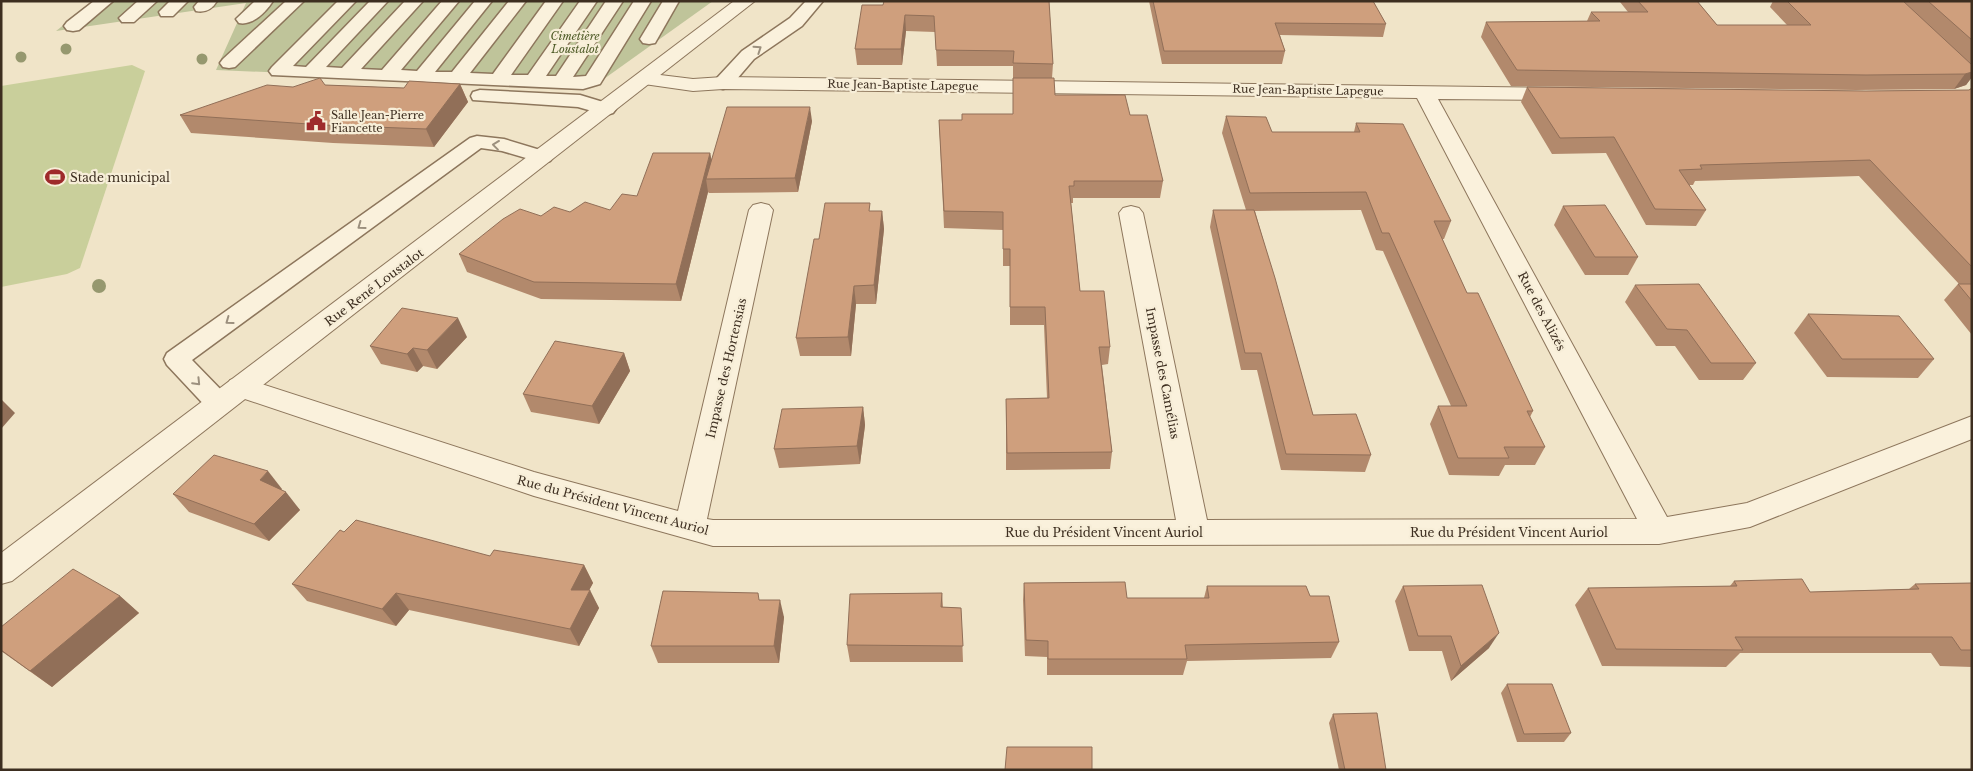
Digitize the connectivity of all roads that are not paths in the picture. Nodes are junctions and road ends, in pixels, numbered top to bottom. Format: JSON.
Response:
{"nodes":[{"id":1,"x":105,"y":1,"type":"edge"},
{"id":2,"x":149,"y":1,"type":"edge"},
{"id":3,"x":265,"y":1,"type":"edge"},
{"id":4,"x":296,"y":1,"type":"edge"},
{"id":5,"x":328,"y":1,"type":"edge"},
{"id":6,"x":348,"y":1,"type":"edge"},
{"id":7,"x":380,"y":1,"type":"edge"},
{"id":8,"x":414,"y":1,"type":"edge"},
{"id":9,"x":452,"y":1,"type":"edge"},
{"id":10,"x":484,"y":1,"type":"edge"},
{"id":11,"x":518,"y":1,"type":"edge"},
{"id":12,"x":555,"y":1,"type":"edge"},
{"id":13,"x":589,"y":1,"type":"edge"},
{"id":14,"x":615,"y":1,"type":"edge"},
{"id":15,"x":643,"y":1,"type":"edge"},
{"id":16,"x":671,"y":1,"type":"edge"},
{"id":17,"x":746,"y":1,"type":"edge"},
{"id":18,"x":815,"y":1,"type":"edge"},
{"id":19,"x":128,"y":18,"type":"dead end"},
{"id":20,"x":245,"y":19,"type":"dead end"},
{"id":21,"x":72,"y":26,"type":"dead end"},
{"id":22,"x":648,"y":39,"type":"dead end"},
{"id":23,"x":265,"y":62,"type":"dead end"},
{"id":24,"x":230,"y":63,"type":"dead end"},
{"id":25,"x":311,"y":72,"type":"junction"},
{"id":26,"x":348,"y":73,"type":"junction"},
{"id":27,"x":387,"y":75,"type":"junction"},
{"id":28,"x":422,"y":76,"type":"junction"},
{"id":29,"x":457,"y":78,"type":"junction"},
{"id":30,"x":644,"y":79,"type":"junction"},
{"id":31,"x":498,"y":80,"type":"junction"},
{"id":32,"x":533,"y":81,"type":"junction"},
{"id":33,"x":561,"y":82,"type":"junction"},
{"id":34,"x":723,"y":83,"type":"junction"},
{"id":35,"x":289,"y":88,"type":"edge"},
{"id":36,"x":1424,"y":92,"type":"junction"},
{"id":37,"x":1581,"y":94,"type":"edge"},
{"id":38,"x":606,"y":109,"type":"junction"},
{"id":39,"x":543,"y":157,"type":"junction"},
{"id":40,"x":761,"y":210,"type":"dead end"},
{"id":41,"x":1131,"y":213,"type":"dead end"},
{"id":42,"x":229,"y":395,"type":"junction"},
{"id":43,"x":1972,"y":427,"type":"edge"},
{"id":44,"x":690,"y":527,"type":"junction"},
{"id":45,"x":1659,"y":531,"type":"junction"},
{"id":46,"x":1194,"y":532,"type":"junction"},
{"id":47,"x":1,"y":571,"type":"edge"}],
"edges":[{"from":1,"to":21,"type":"lane"},
{"from":2,"to":19,"type":"lane"},
{"from":3,"to":20,"type":"lane"},
{"from":4,"to":24,"type":"lane"},
{"from":5,"to":23,"type":"lane"},
{"from":6,"to":25,"type":"lane"},
{"from":7,"to":25,"type":"lane"},
{"from":8,"to":26,"type":"lane"},
{"from":9,"to":27,"type":"lane"},
{"from":10,"to":28,"type":"lane"},
{"from":11,"to":29,"type":"lane"},
{"from":12,"to":31,"type":"lane"},
{"from":13,"to":32,"type":"lane"},
{"from":14,"to":33,"type":"lane"},
{"from":15,"to":33,"type":"lane"},
{"from":16,"to":22,"type":"lane"},
{"from":17,"to":30,"type":"street","name":"Rue René Loustalot"},
{"from":34,"to":18,"type":"lane","one_way":true},
{"from":25,"to":26,"type":"lane"},
{"from":26,"to":27,"type":"lane"},
{"from":27,"to":28,"type":"lane"},
{"from":28,"to":29,"type":"lane"},
{"from":29,"to":31,"type":"lane"},
{"from":30,"to":34,"type":"street","name":"Rue Jean-Baptiste Lapegue"},
{"from":30,"to":38,"type":"street","name":"Rue René Loustalot"},
{"from":31,"to":32,"type":"lane"},
{"from":32,"to":33,"type":"lane"},
{"from":34,"to":36,"type":"street","name":"Rue Jean-Baptiste Lapegue"},
{"from":35,"to":38,"type":"lane"},
{"from":36,"to":37,"type":"street","name":"Rue Jean-Baptiste Lapegue"},
{"from":36,"to":45,"type":"street","name":"Rue des Alizés"},
{"from":38,"to":39,"type":"street","name":"Rue René Loustalot"},
{"from":39,"to":42,"type":"street","name":"Rue René Loustalot"},
{"from":39,"to":42,"type":"lane","one_way":true},
{"from":40,"to":44,"type":"street","name":"Impasse des Hortensias"},
{"from":41,"to":46,"type":"street","name":"Impasse des Camélias"},
{"from":42,"to":44,"type":"street","name":"Rue du Président Vincent Auriol"},
{"from":42,"to":47,"type":"street","name":"Rue René Loustalot"},
{"from":43,"to":45,"type":"street","name":"Rue du Président Vincent Auriol"},
{"from":44,"to":46,"type":"street","name":"Rue du Président Vincent Auriol"},
{"from":45,"to":46,"type":"street","name":"Rue du Président Vincent Auriol"}]}
